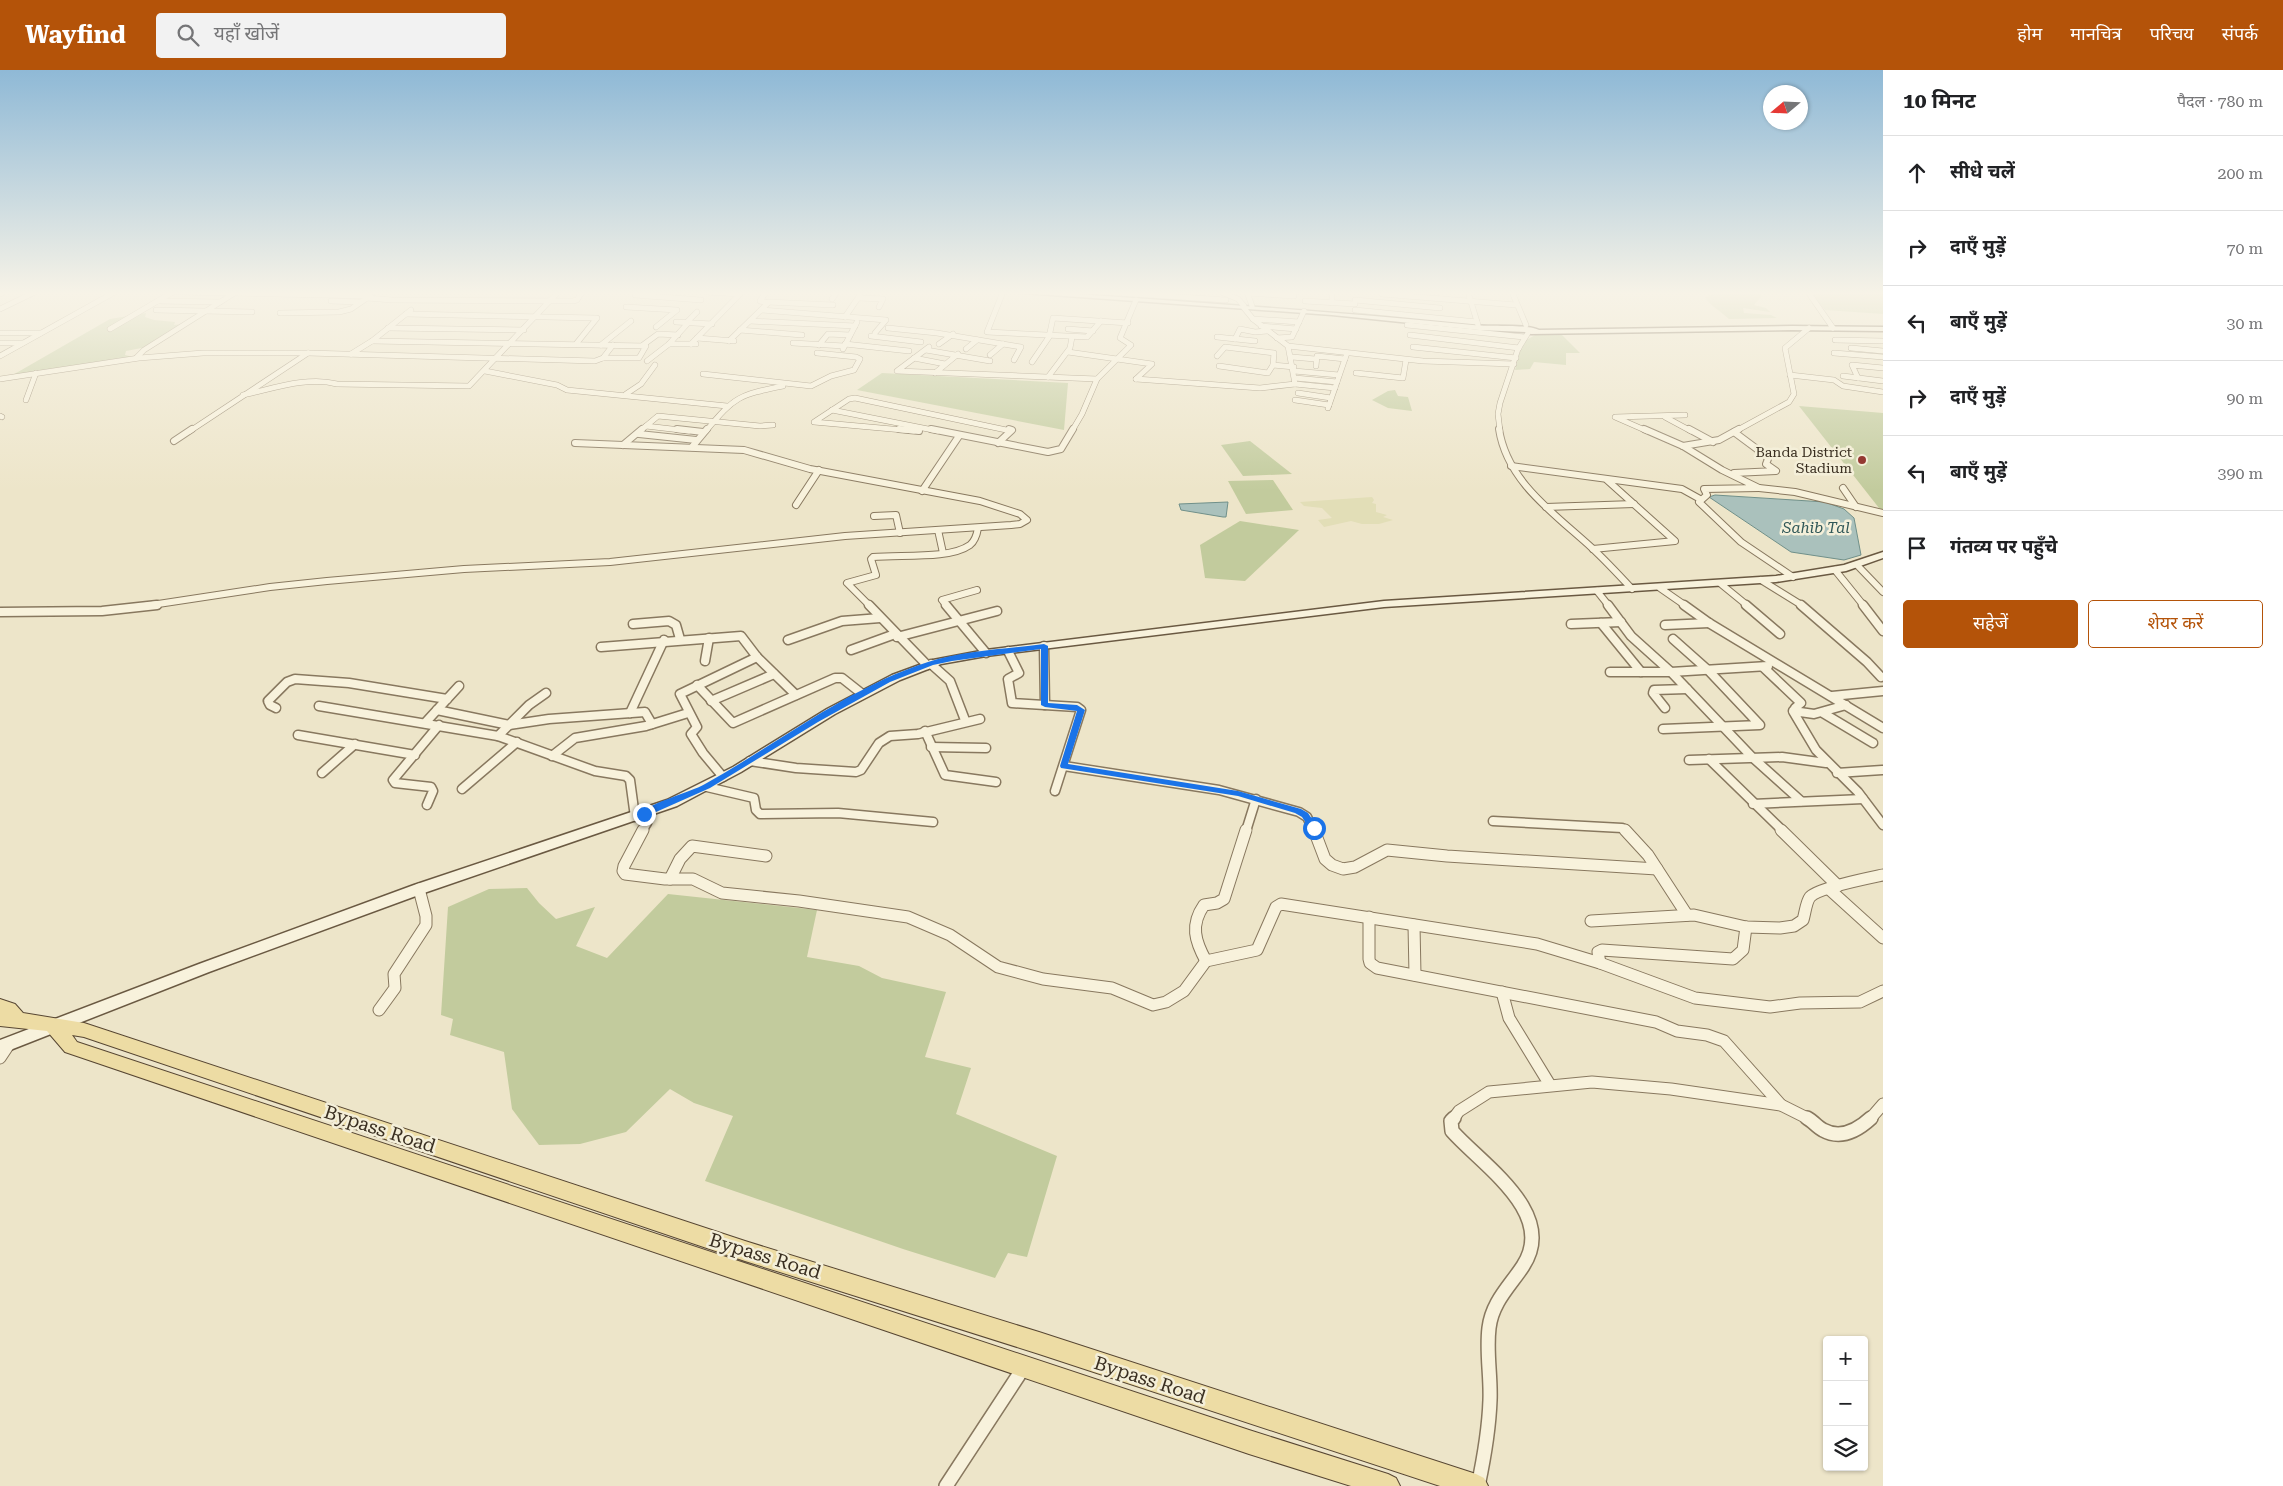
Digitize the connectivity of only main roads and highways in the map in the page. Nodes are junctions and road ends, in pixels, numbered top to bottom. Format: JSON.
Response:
{"nodes":[{"id":1,"x":1883,"y":555,"type":"edge"},
{"id":2,"x":0,"y":1006,"type":"edge"},
{"id":3,"x":8,"y":1019,"type":"edge"},
{"id":4,"x":54,"y":1027,"type":"junction"},
{"id":5,"x":5,"y":1045,"type":"edge"},
{"id":6,"x":1388,"y":1486,"type":"edge"},
{"id":7,"x":1477,"y":1486,"type":"edge"}],
"edges":[{"from":1,"to":4,"type":"main road"},
{"from":2,"to":3,"type":"main road","name":"Bypass Road"},
{"from":3,"to":4,"type":"main road","name":"Bypass Road"},
{"from":4,"to":5,"type":"main road"},
{"from":4,"to":6,"type":"main road","name":"Bypass Road"},
{"from":4,"to":7,"type":"main road","name":"Bypass Road"}]}
